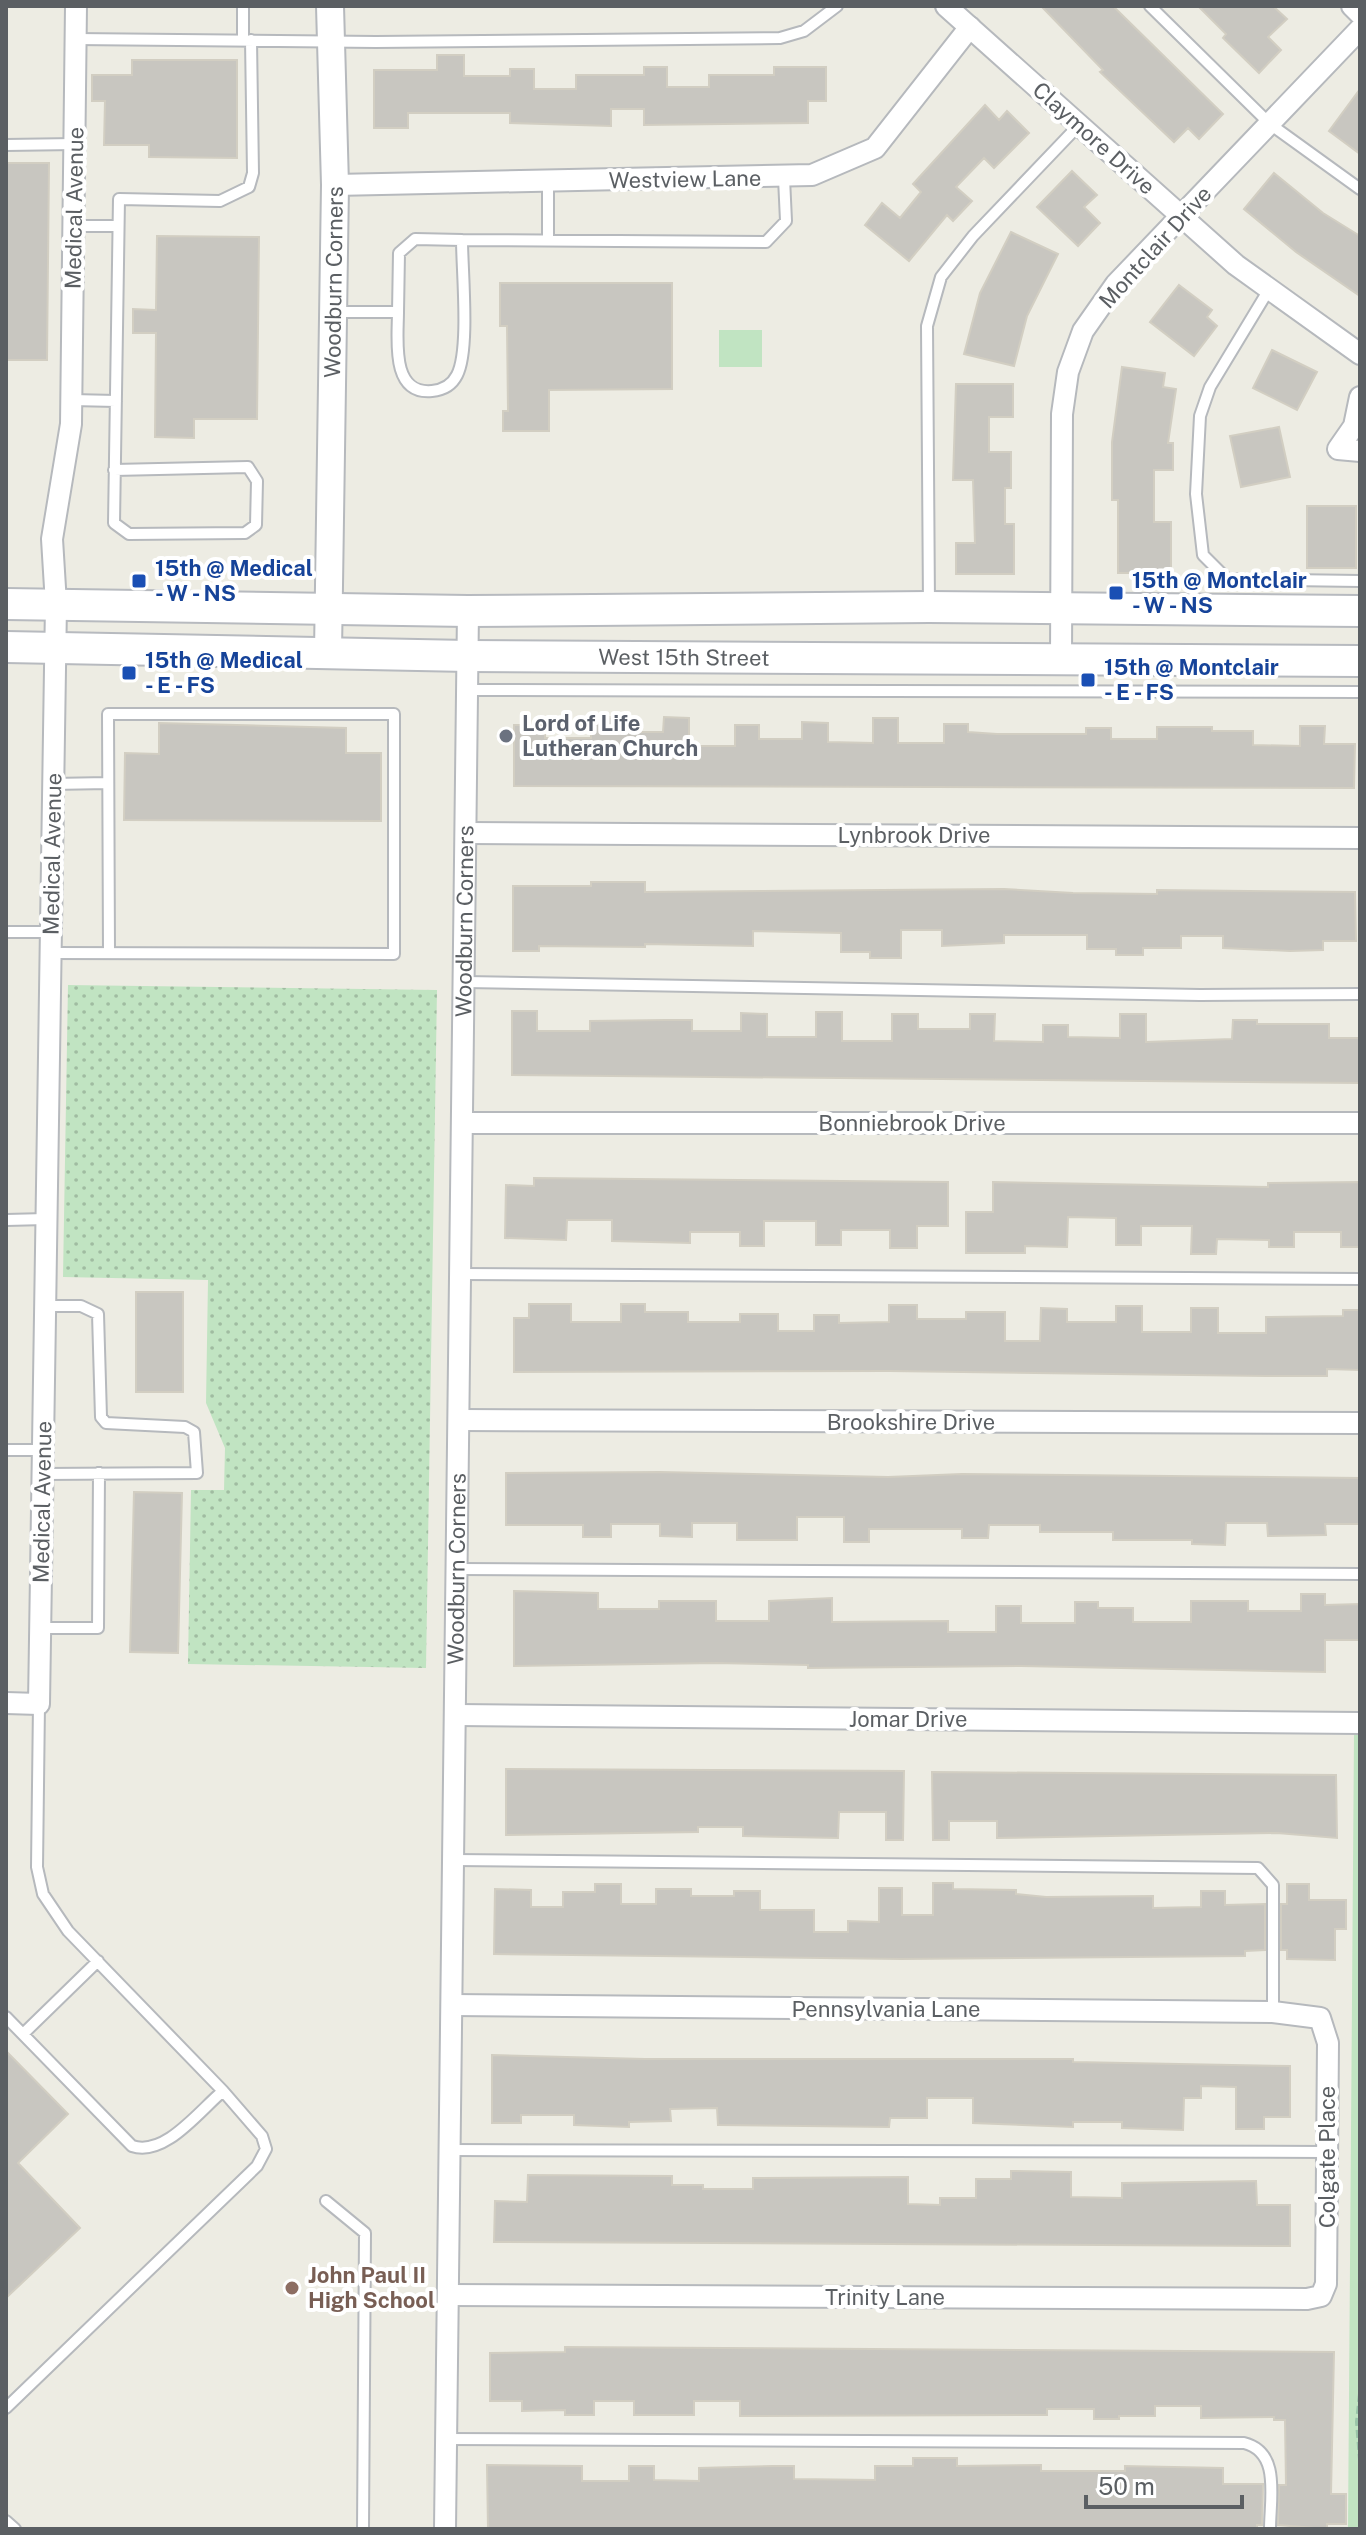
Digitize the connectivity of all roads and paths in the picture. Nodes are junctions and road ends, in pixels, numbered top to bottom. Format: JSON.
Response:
{"nodes":[{"id":1,"x":76,"y":6,"type":"edge"},
{"id":2,"x":243,"y":6,"type":"edge"},
{"id":3,"x":330,"y":6,"type":"edge"},
{"id":4,"x":837,"y":6,"type":"edge"},
{"id":5,"x":946,"y":6,"type":"edge"},
{"id":6,"x":1150,"y":6,"type":"edge"},
{"id":7,"x":1352,"y":6,"type":"edge"},
{"id":8,"x":1360,"y":14,"type":"edge"},
{"id":9,"x":970,"y":27,"type":"junction"},
{"id":10,"x":1360,"y":29,"type":"edge"},
{"id":11,"x":75,"y":39,"type":"junction"},
{"id":12,"x":247,"y":40,"type":"junction"},
{"id":13,"x":331,"y":40,"type":"junction"},
{"id":14,"x":1270,"y":124,"type":"junction"},
{"id":15,"x":1079,"y":125,"type":"junction"},
{"id":16,"x":75,"y":144,"type":"junction"},
{"id":17,"x":6,"y":145,"type":"edge"},
{"id":18,"x":784,"y":178,"type":"junction"},
{"id":19,"x":548,"y":182,"type":"junction"},
{"id":20,"x":335,"y":185,"type":"junction"},
{"id":21,"x":1360,"y":189,"type":"edge"},
{"id":22,"x":1181,"y":217,"type":"junction"},
{"id":23,"x":74,"y":226,"type":"junction"},
{"id":24,"x":118,"y":226,"type":"junction"},
{"id":25,"x":462,"y":240,"type":"junction"},
{"id":26,"x":548,"y":240,"type":"junction"},
{"id":27,"x":1268,"y":291,"type":"junction"},
{"id":28,"x":334,"y":312,"type":"junction"},
{"id":29,"x":398,"y":312,"type":"junction"},
{"id":30,"x":1360,"y":354,"type":"edge"},
{"id":31,"x":1360,"y":397,"type":"edge"},
{"id":32,"x":72,"y":400,"type":"junction"},
{"id":33,"x":116,"y":401,"type":"junction"},
{"id":34,"x":1360,"y":451,"type":"edge"},
{"id":35,"x":114,"y":470,"type":"junction"},
{"id":36,"x":1360,"y":581,"type":"edge"},
{"id":37,"x":6,"y":604,"type":"edge"},
{"id":38,"x":56,"y":604,"type":"junction"},
{"id":39,"x":330,"y":607,"type":"junction"},
{"id":40,"x":929,"y":607,"type":"junction"},
{"id":41,"x":1062,"y":608,"type":"junction"},
{"id":42,"x":468,"y":611,"type":"junction"},
{"id":43,"x":1360,"y":611,"type":"edge"},
{"id":44,"x":6,"y":647,"type":"edge"},
{"id":45,"x":54,"y":647,"type":"junction"},
{"id":46,"x":328,"y":652,"type":"junction"},
{"id":47,"x":468,"y":656,"type":"junction"},
{"id":48,"x":1061,"y":661,"type":"junction"},
{"id":49,"x":1360,"y":661,"type":"edge"},
{"id":50,"x":468,"y":690,"type":"junction"},
{"id":51,"x":1360,"y":692,"type":"edge"},
{"id":52,"x":108,"y":783,"type":"junction"},
{"id":53,"x":52,"y":784,"type":"junction"},
{"id":54,"x":468,"y":833,"type":"junction"},
{"id":55,"x":1360,"y":838,"type":"edge"},
{"id":56,"x":6,"y":932,"type":"edge"},
{"id":57,"x":51,"y":942,"type":"junction"},
{"id":58,"x":109,"y":952,"type":"junction"},
{"id":59,"x":466,"y":982,"type":"junction"},
{"id":60,"x":1360,"y":994,"type":"edge"},
{"id":61,"x":464,"y":1123,"type":"junction"},
{"id":62,"x":1360,"y":1123,"type":"edge"},
{"id":63,"x":46,"y":1219,"type":"junction"},
{"id":64,"x":6,"y":1220,"type":"edge"},
{"id":65,"x":462,"y":1274,"type":"junction"},
{"id":66,"x":1360,"y":1279,"type":"edge"},
{"id":67,"x":45,"y":1306,"type":"junction"},
{"id":68,"x":461,"y":1420,"type":"junction"},
{"id":69,"x":1360,"y":1423,"type":"edge"},
{"id":70,"x":6,"y":1450,"type":"edge"},
{"id":71,"x":43,"y":1450,"type":"junction"},
{"id":72,"x":99,"y":1473,"type":"junction"},
{"id":73,"x":43,"y":1474,"type":"junction"},
{"id":74,"x":459,"y":1569,"type":"junction"},
{"id":75,"x":1360,"y":1574,"type":"edge"},
{"id":76,"x":41,"y":1628,"type":"junction"},
{"id":77,"x":6,"y":1703,"type":"edge"},
{"id":78,"x":39,"y":1704,"type":"junction"},
{"id":79,"x":457,"y":1715,"type":"junction"},
{"id":80,"x":1360,"y":1723,"type":"edge"},
{"id":81,"x":454,"y":1860,"type":"junction"},
{"id":82,"x":98,"y":1961,"type":"junction"},
{"id":83,"x":452,"y":2005,"type":"junction"},
{"id":84,"x":1273,"y":2012,"type":"junction"},
{"id":85,"x":6,"y":2017,"type":"edge"},
{"id":86,"x":1320,"y":2018,"type":"joint"},
{"id":87,"x":23,"y":2034,"type":"junction"},
{"id":88,"x":223,"y":2091,"type":"junction"},
{"id":89,"x":450,"y":2150,"type":"junction"},
{"id":90,"x":1327,"y":2152,"type":"junction"},
{"id":91,"x":326,"y":2201,"type":"dead end"},
{"id":92,"x":448,"y":2295,"type":"junction"},
{"id":93,"x":1321,"y":2296,"type":"joint"},
{"id":94,"x":1360,"y":2394,"type":"edge"},
{"id":95,"x":6,"y":2408,"type":"edge"},
{"id":96,"x":446,"y":2439,"type":"junction"},
{"id":97,"x":1360,"y":2459,"type":"edge"},
{"id":98,"x":6,"y":2521,"type":"edge"},
{"id":99,"x":15,"y":2529,"type":"edge"},
{"id":100,"x":363,"y":2529,"type":"edge"},
{"id":101,"x":445,"y":2529,"type":"edge"},
{"id":102,"x":1270,"y":2529,"type":"edge"}],
"edges":[{"from":1,"to":11,"type":"street","name":"Medical Avenue"},
{"from":2,"to":12,"type":"lane"},
{"from":3,"to":13,"type":"street","name":"Woodburn Corners"},
{"from":4,"to":13,"type":"lane"},
{"from":5,"to":9,"type":"street","name":"Claymore Drive"},
{"from":6,"to":14,"type":"lane"},
{"from":7,"to":8,"type":"street"},
{"from":9,"to":15,"type":"street","name":"Claymore Drive"},
{"from":9,"to":18,"type":"street","name":"Westview Lane"},
{"from":10,"to":14,"type":"street","name":"Montclair Drive"},
{"from":11,"to":12,"type":"lane"},
{"from":11,"to":16,"type":"street","name":"Medical Avenue"},
{"from":12,"to":13,"type":"lane"},
{"from":12,"to":24,"type":"lane"},
{"from":13,"to":20,"type":"street","name":"Woodburn Corners"},
{"from":14,"to":21,"type":"lane"},
{"from":14,"to":22,"type":"street","name":"Montclair Drive"},
{"from":15,"to":22,"type":"street","name":"Claymore Drive"},
{"from":15,"to":40,"type":"lane"},
{"from":16,"to":17,"type":"lane"},
{"from":16,"to":23,"type":"street","name":"Medical Avenue"},
{"from":18,"to":19,"type":"street","name":"Westview Lane"},
{"from":18,"to":26,"type":"lane"},
{"from":19,"to":20,"type":"street","name":"Westview Lane"},
{"from":19,"to":26,"type":"lane"},
{"from":20,"to":28,"type":"street","name":"Woodburn Corners"},
{"from":22,"to":27,"type":"street","name":"Claymore Drive"},
{"from":22,"to":41,"type":"street","name":"Montclair Drive"},
{"from":23,"to":24,"type":"lane"},
{"from":23,"to":32,"type":"street","name":"Medical Avenue"},
{"from":24,"to":33,"type":"lane"},
{"from":25,"to":26,"type":"lane"},
{"from":25,"to":29,"type":"lane"},
{"from":25,"to":29,"type":"lane"},
{"from":27,"to":30,"type":"street","name":"Claymore Drive"},
{"from":27,"to":36,"type":"lane"},
{"from":28,"to":29,"type":"lane"},
{"from":28,"to":39,"type":"street","name":"Woodburn Corners"},
{"from":31,"to":34,"type":"street"},
{"from":32,"to":33,"type":"lane"},
{"from":32,"to":38,"type":"street","name":"Medical Avenue"},
{"from":33,"to":35,"type":"lane"},
{"from":35,"to":35,"type":"lane"},
{"from":37,"to":38,"type":"main road","name":"West 15th Street"},
{"from":38,"to":39,"type":"main road","name":"West 15th Street"},
{"from":38,"to":45,"type":"street","name":"Medical Avenue"},
{"from":39,"to":42,"type":"main road","name":"West 15th Street"},
{"from":39,"to":46,"type":"street","name":"Woodburn Corners"},
{"from":40,"to":41,"type":"main road","name":"West 15th Street"},
{"from":40,"to":42,"type":"main road","name":"West 15th Street"},
{"from":41,"to":43,"type":"main road","name":"West 15th Street"},
{"from":41,"to":48,"type":"street","name":"Montclair Drive"},
{"from":42,"to":47,"type":"street","name":"Woodburn Corners"},
{"from":44,"to":45,"type":"main road","name":"West 15th Street"},
{"from":45,"to":46,"type":"main road","name":"West 15th Street"},
{"from":45,"to":53,"type":"street","name":"Medical Avenue"},
{"from":46,"to":47,"type":"main road","name":"West 15th Street"},
{"from":47,"to":48,"type":"main road","name":"West 15th Street"},
{"from":47,"to":50,"type":"street","name":"Woodburn Corners"},
{"from":48,"to":49,"type":"main road","name":"West 15th Street"},
{"from":50,"to":51,"type":"lane"},
{"from":50,"to":54,"type":"street","name":"Woodburn Corners"},
{"from":52,"to":53,"type":"lane"},
{"from":52,"to":58,"type":"lane"},
{"from":52,"to":58,"type":"lane"},
{"from":53,"to":57,"type":"street","name":"Medical Avenue"},
{"from":54,"to":55,"type":"street","name":"Lynbrook Drive"},
{"from":54,"to":59,"type":"street","name":"Woodburn Corners"},
{"from":56,"to":57,"type":"lane"},
{"from":57,"to":58,"type":"lane"},
{"from":57,"to":63,"type":"street","name":"Medical Avenue"},
{"from":59,"to":60,"type":"lane"},
{"from":59,"to":61,"type":"street","name":"Woodburn Corners"},
{"from":61,"to":62,"type":"street","name":"Bonniebrook Drive"},
{"from":61,"to":65,"type":"street","name":"Woodburn Corners"},
{"from":63,"to":64,"type":"lane"},
{"from":63,"to":67,"type":"street","name":"Medical Avenue"},
{"from":65,"to":66,"type":"lane"},
{"from":65,"to":68,"type":"street","name":"Woodburn Corners"},
{"from":67,"to":71,"type":"street","name":"Medical Avenue"},
{"from":67,"to":72,"type":"lane"},
{"from":68,"to":69,"type":"street","name":"Brookshire Drive"},
{"from":68,"to":74,"type":"street","name":"Woodburn Corners"},
{"from":70,"to":71,"type":"lane"},
{"from":71,"to":73,"type":"street","name":"Medical Avenue"},
{"from":72,"to":73,"type":"lane"},
{"from":72,"to":76,"type":"lane"},
{"from":73,"to":76,"type":"street","name":"Medical Avenue"},
{"from":74,"to":75,"type":"lane"},
{"from":74,"to":79,"type":"street","name":"Woodburn Corners"},
{"from":76,"to":78,"type":"street","name":"Medical Avenue"},
{"from":77,"to":78,"type":"street"},
{"from":78,"to":82,"type":"lane"},
{"from":79,"to":80,"type":"street","name":"Jomar Drive"},
{"from":79,"to":81,"type":"street","name":"Woodburn Corners"},
{"from":81,"to":83,"type":"street","name":"Woodburn Corners"},
{"from":81,"to":84,"type":"lane"},
{"from":82,"to":87,"type":"lane"},
{"from":82,"to":88,"type":"lane"},
{"from":83,"to":84,"type":"street","name":"Pennsylvania Lane"},
{"from":83,"to":89,"type":"street","name":"Woodburn Corners"},
{"from":84,"to":86,"type":"street","name":"Pennsylvania Lane"},
{"from":85,"to":87,"type":"lane"},
{"from":86,"to":90,"type":"street","name":"Colgate Place"},
{"from":87,"to":88,"type":"lane"},
{"from":88,"to":95,"type":"lane"},
{"from":89,"to":90,"type":"lane"},
{"from":89,"to":92,"type":"street","name":"Woodburn Corners"},
{"from":90,"to":93,"type":"street","name":"Colgate Place"},
{"from":91,"to":100,"type":"lane"},
{"from":92,"to":93,"type":"street","name":"Trinity Lane"},
{"from":92,"to":96,"type":"street","name":"Woodburn Corners"},
{"from":94,"to":97,"type":"path"},
{"from":96,"to":101,"type":"street","name":"Woodburn Corners"},
{"from":96,"to":102,"type":"lane"},
{"from":98,"to":99,"type":"lane"}]}
